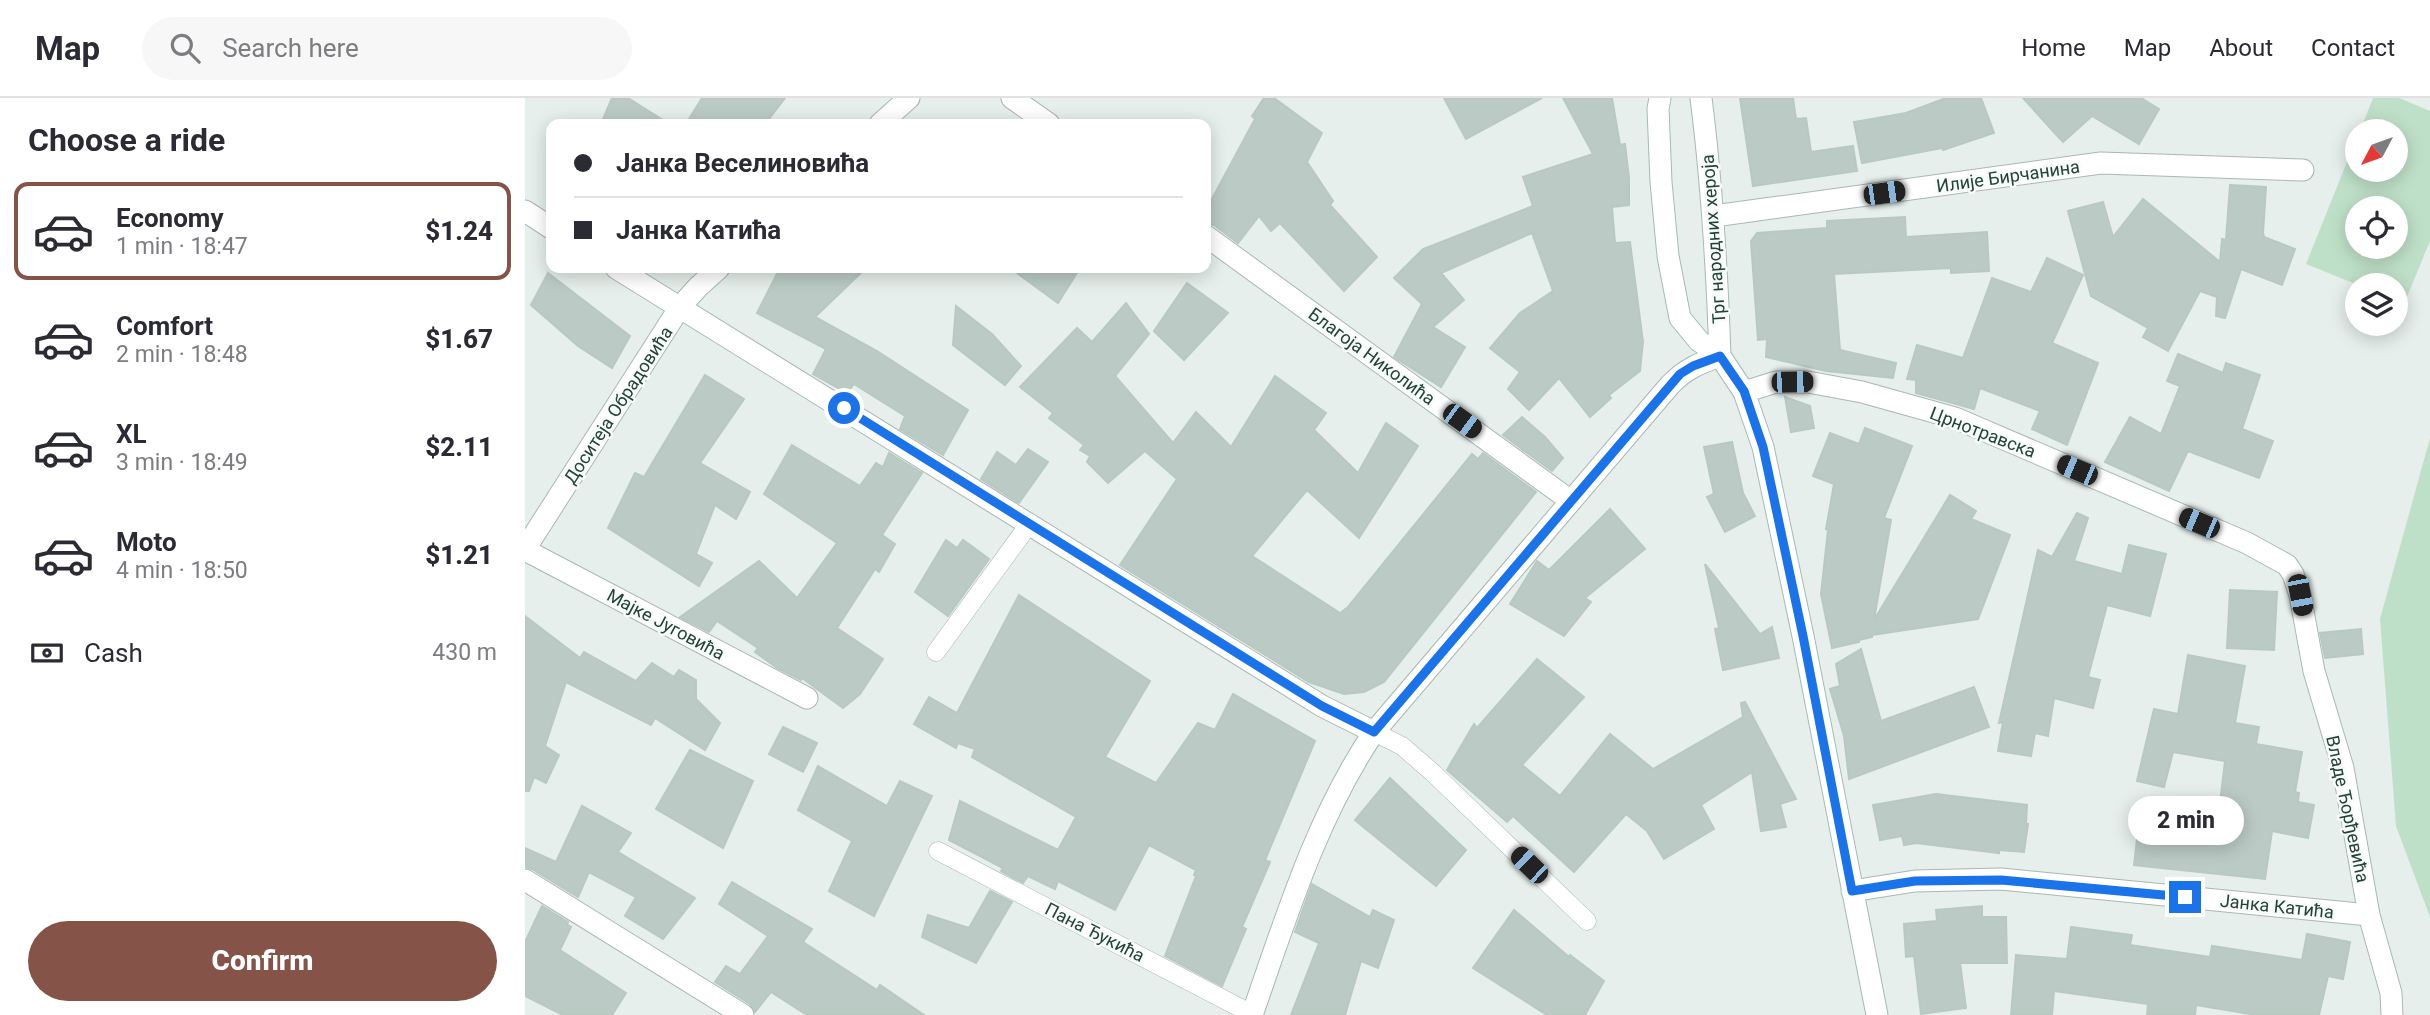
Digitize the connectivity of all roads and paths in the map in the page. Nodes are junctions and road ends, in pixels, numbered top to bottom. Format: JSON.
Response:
{"nodes":[{"id":1,"x":909,"y":98,"type":"edge"},
{"id":2,"x":1012,"y":98,"type":"edge"},
{"id":3,"x":1660,"y":98,"type":"edge"},
{"id":4,"x":1701,"y":98,"type":"edge"},
{"id":5,"x":886,"y":119,"type":"edge"},
{"id":6,"x":1042,"y":119,"type":"edge"},
{"id":7,"x":2303,"y":170,"type":"dead end"},
{"id":8,"x":525,"y":211,"type":"edge"},
{"id":9,"x":1714,"y":216,"type":"junction"},
{"id":10,"x":546,"y":225,"type":"edge"},
{"id":11,"x":1211,"y":240,"type":"edge"},
{"id":12,"x":625,"y":273,"type":"edge"},
{"id":13,"x":713,"y":273,"type":"edge"},
{"id":14,"x":680,"y":307,"type":"junction"},
{"id":15,"x":1720,"y":356,"type":"junction"},
{"id":16,"x":1744,"y":391,"type":"junction"},
{"id":17,"x":1571,"y":501,"type":"junction"},
{"id":18,"x":1030,"y":523,"type":"junction"},
{"id":19,"x":525,"y":550,"type":"edge"},
{"id":20,"x":2287,"y":565,"type":"joint"},
{"id":21,"x":936,"y":652,"type":"dead end"},
{"id":22,"x":807,"y":698,"type":"dead end"},
{"id":23,"x":1374,"y":732,"type":"junction"},
{"id":24,"x":938,"y":851,"type":"dead end"},
{"id":25,"x":525,"y":880,"type":"edge"},
{"id":26,"x":1852,"y":891,"type":"junction"},
{"id":27,"x":2369,"y":915,"type":"junction"},
{"id":28,"x":1587,"y":921,"type":"dead end"},
{"id":29,"x":1252,"y":1014,"type":"edge"},
{"id":30,"x":743,"y":1015,"type":"edge"},
{"id":31,"x":1877,"y":1015,"type":"edge"},
{"id":32,"x":2392,"y":1015,"type":"edge"}],
"edges":[{"from":1,"to":5,"type":"street"},
{"from":2,"to":6,"type":"street"},
{"from":3,"to":15,"type":"street","name":"Трг народних хероја"},
{"from":4,"to":9,"type":"street","name":"Трг народних хероја"},
{"from":7,"to":9,"type":"street","name":"Илије Бирчанина"},
{"from":8,"to":10,"type":"street"},
{"from":9,"to":15,"type":"street","name":"Трг народних хероја"},
{"from":11,"to":17,"type":"street","name":"Благоја Николића"},
{"from":12,"to":14,"type":"street"},
{"from":13,"to":14,"type":"street","name":"Доситеја Обрадовића"},
{"from":14,"to":18,"type":"street"},
{"from":14,"to":19,"type":"street","name":"Доситеја Обрадовића"},
{"from":15,"to":16,"type":"street"},
{"from":15,"to":17,"type":"street","name":"Пана Ђукића"},
{"from":16,"to":20,"type":"street","name":"Црнотравска"},
{"from":16,"to":26,"type":"street"},
{"from":17,"to":23,"type":"street","name":"Пана Ђукића"},
{"from":18,"to":21,"type":"lane"},
{"from":18,"to":23,"type":"street"},
{"from":19,"to":22,"type":"street","name":"Мајке Југовића"},
{"from":20,"to":27,"type":"street","name":"Владе Ђорђевића"},
{"from":23,"to":28,"type":"lane"},
{"from":23,"to":29,"type":"street","name":"Пана Ђукића"},
{"from":24,"to":29,"type":"lane","name":"Пана Ђукића"},
{"from":25,"to":30,"type":"street"},
{"from":26,"to":27,"type":"street","name":"Јанка Катића"},
{"from":26,"to":31,"type":"street"},
{"from":27,"to":32,"type":"street","name":"Владе Ђорђевића"}]}
